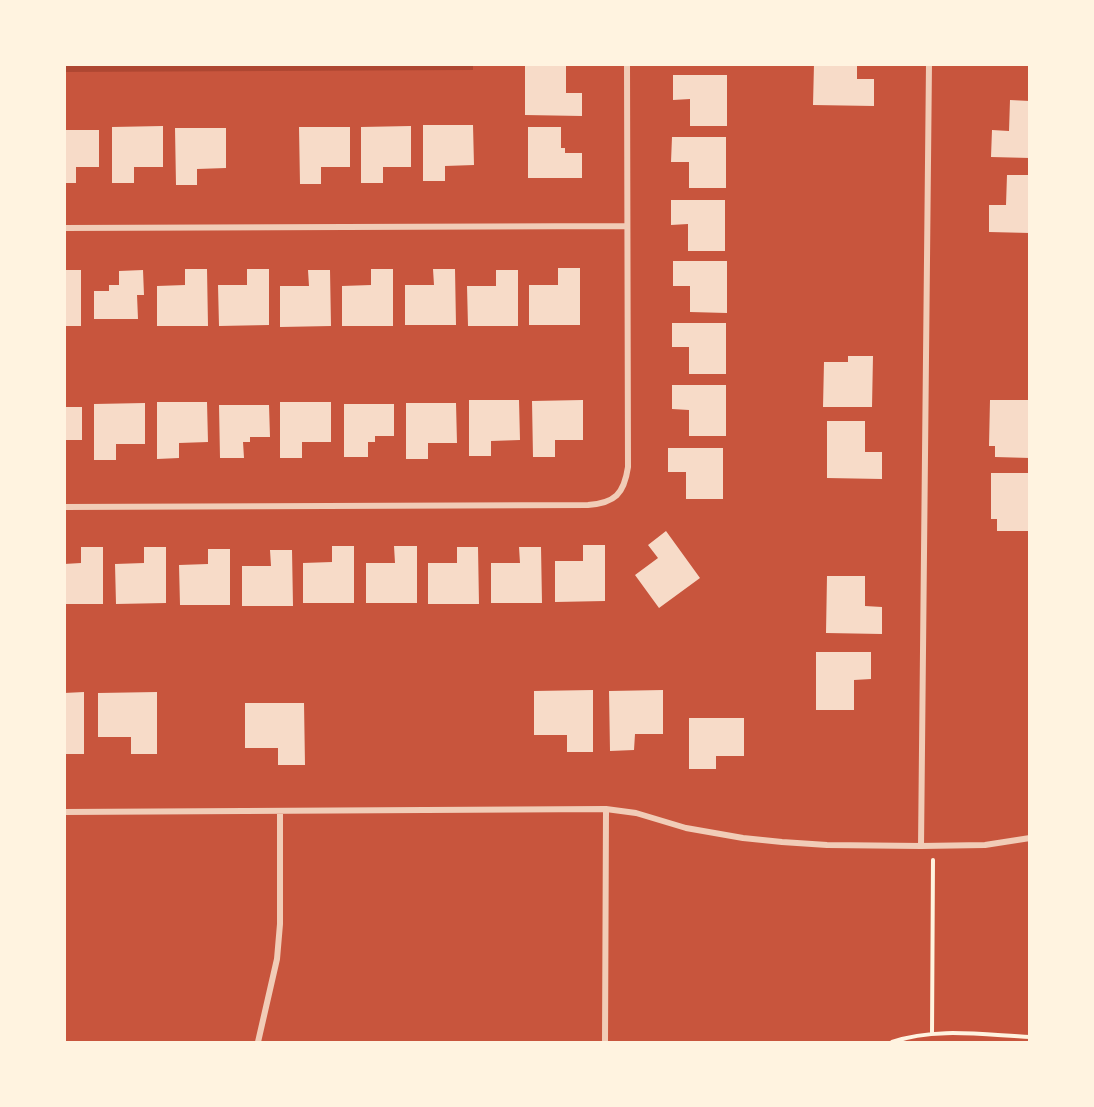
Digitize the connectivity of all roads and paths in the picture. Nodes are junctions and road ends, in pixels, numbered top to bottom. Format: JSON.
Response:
{"nodes":[{"id":1,"x":627,"y":64,"type":"edge"},
{"id":2,"x":929,"y":64,"type":"edge"},
{"id":3,"x":627,"y":226,"type":"junction"},
{"id":4,"x":64,"y":228,"type":"edge"},
{"id":5,"x":64,"y":507,"type":"edge"},
{"id":6,"x":606,"y":809,"type":"junction"},
{"id":7,"x":280,"y":811,"type":"junction"},
{"id":8,"x":64,"y":812,"type":"edge"},
{"id":9,"x":1029,"y":838,"type":"edge"},
{"id":10,"x":921,"y":846,"type":"junction"},
{"id":11,"x":933,"y":846,"type":"junction"},
{"id":12,"x":932,"y":1034,"type":"junction"},
{"id":13,"x":1029,"y":1037,"type":"edge"},
{"id":14,"x":258,"y":1042,"type":"edge"},
{"id":15,"x":605,"y":1042,"type":"edge"},
{"id":16,"x":892,"y":1042,"type":"edge"}],
"edges":[{"from":1,"to":3,"type":"street"},
{"from":2,"to":10,"type":"street"},
{"from":3,"to":4,"type":"street"},
{"from":3,"to":5,"type":"street"},
{"from":6,"to":7,"type":"street"},
{"from":6,"to":10,"type":"street"},
{"from":6,"to":15,"type":"street"},
{"from":7,"to":8,"type":"street"},
{"from":7,"to":14,"type":"street"},
{"from":9,"to":11,"type":"street"},
{"from":10,"to":11,"type":"street"},
{"from":11,"to":12,"type":"path"},
{"from":12,"to":13,"type":"path"},
{"from":12,"to":16,"type":"path"}]}
